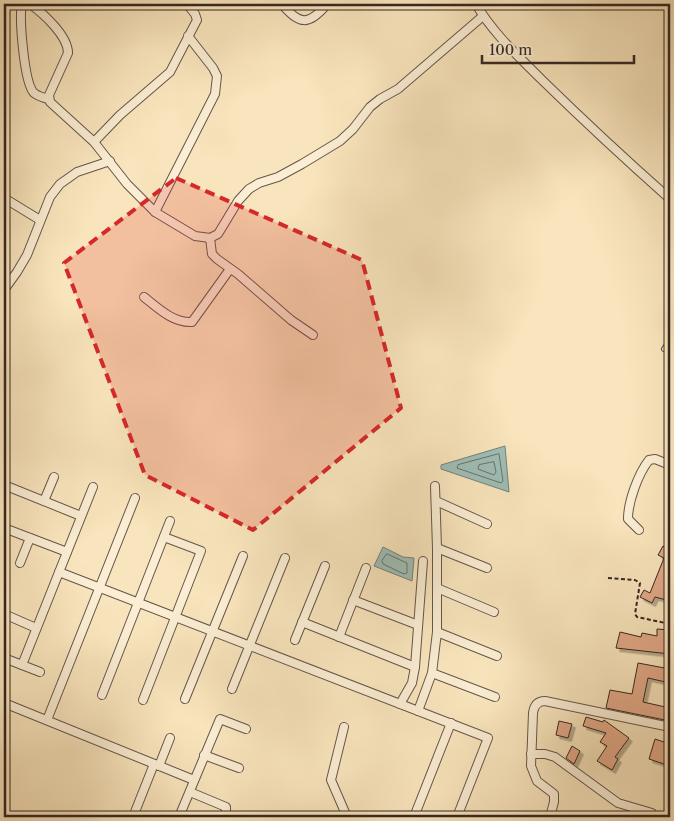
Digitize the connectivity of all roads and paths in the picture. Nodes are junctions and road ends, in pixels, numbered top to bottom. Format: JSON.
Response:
{"nodes":[{"id":1,"x":22,"y":4,"type":"edge"},
{"id":2,"x":30,"y":4,"type":"edge"},
{"id":3,"x":187,"y":4,"type":"edge"},
{"id":4,"x":282,"y":4,"type":"edge"},
{"id":5,"x":327,"y":4,"type":"edge"},
{"id":6,"x":476,"y":4,"type":"edge"},
{"id":7,"x":483,"y":16,"type":"junction"},
{"id":8,"x":188,"y":36,"type":"junction"},
{"id":9,"x":49,"y":100,"type":"junction"},
{"id":10,"x":94,"y":142,"type":"junction"},
{"id":11,"x":110,"y":161,"type":"junction"},
{"id":12,"x":4,"y":198,"type":"edge"},
{"id":13,"x":670,"y":199,"type":"edge"},
{"id":14,"x":155,"y":212,"type":"junction"},
{"id":15,"x":40,"y":220,"type":"junction"},
{"id":16,"x":210,"y":238,"type":"junction"},
{"id":17,"x":230,"y":269,"type":"junction"},
{"id":18,"x":8,"y":277,"type":"edge"},
{"id":19,"x":4,"y":290,"type":"edge"},
{"id":20,"x":144,"y":297,"type":"dead end"},
{"id":21,"x":313,"y":335,"type":"dead end"},
{"id":22,"x":670,"y":340,"type":"edge"},
{"id":23,"x":664,"y":349,"type":"dead end"},
{"id":24,"x":670,"y":465,"type":"edge"},
{"id":25,"x":54,"y":477,"type":"dead end"},
{"id":26,"x":4,"y":485,"type":"edge"},
{"id":27,"x":435,"y":486,"type":"dead end"},
{"id":28,"x":93,"y":488,"type":"dead end"},
{"id":29,"x":135,"y":498,"type":"dead end"},
{"id":30,"x":44,"y":501,"type":"junction"},
{"id":31,"x":436,"y":501,"type":"junction"},
{"id":32,"x":81,"y":516,"type":"junction"},
{"id":33,"x":170,"y":520,"type":"dead end"},
{"id":34,"x":487,"y":524,"type":"dead end"},
{"id":35,"x":4,"y":528,"type":"edge"},
{"id":36,"x":640,"y":530,"type":"dead end"},
{"id":37,"x":164,"y":537,"type":"junction"},
{"id":38,"x":30,"y":538,"type":"junction"},
{"id":39,"x":437,"y":548,"type":"junction"},
{"id":40,"x":67,"y":552,"type":"junction"},
{"id":41,"x":243,"y":556,"type":"dead end"},
{"id":42,"x":285,"y":558,"type":"dead end"},
{"id":43,"x":423,"y":561,"type":"dead end"},
{"id":44,"x":20,"y":563,"type":"dead end"},
{"id":45,"x":325,"y":566,"type":"dead end"},
{"id":46,"x":366,"y":568,"type":"dead end"},
{"id":47,"x":488,"y":568,"type":"dead end"},
{"id":48,"x":59,"y":572,"type":"junction"},
{"id":49,"x":608,"y":578,"type":"dead end"},
{"id":50,"x":99,"y":588,"type":"junction"},
{"id":51,"x":437,"y":588,"type":"junction"},
{"id":52,"x":354,"y":600,"type":"junction"},
{"id":53,"x":138,"y":603,"type":"junction"},
{"id":54,"x":494,"y":612,"type":"dead end"},
{"id":55,"x":4,"y":614,"type":"edge"},
{"id":56,"x":176,"y":618,"type":"junction"},
{"id":57,"x":302,"y":622,"type":"junction"},
{"id":58,"x":670,"y":624,"type":"edge"},
{"id":59,"x":418,"y":625,"type":"junction"},
{"id":60,"x":36,"y":628,"type":"junction"},
{"id":61,"x":212,"y":632,"type":"junction"},
{"id":62,"x":437,"y":632,"type":"junction"},
{"id":63,"x":339,"y":637,"type":"junction"},
{"id":64,"x":295,"y":640,"type":"dead end"},
{"id":65,"x":250,"y":646,"type":"junction"},
{"id":66,"x":497,"y":656,"type":"dead end"},
{"id":67,"x":4,"y":658,"type":"edge"},
{"id":68,"x":22,"y":665,"type":"junction"},
{"id":69,"x":415,"y":667,"type":"junction"},
{"id":70,"x":40,"y":672,"type":"dead end"},
{"id":71,"x":432,"y":673,"type":"junction"},
{"id":72,"x":232,"y":689,"type":"dead end"},
{"id":73,"x":102,"y":695,"type":"dead end"},
{"id":74,"x":495,"y":697,"type":"dead end"},
{"id":75,"x":185,"y":699,"type":"dead end"},
{"id":76,"x":143,"y":700,"type":"dead end"},
{"id":77,"x":4,"y":702,"type":"edge"},
{"id":78,"x":400,"y":704,"type":"junction"},
{"id":79,"x":418,"y":710,"type":"junction"},
{"id":80,"x":47,"y":720,"type":"junction"},
{"id":81,"x":451,"y":723,"type":"junction"},
{"id":82,"x":344,"y":727,"type":"dead end"},
{"id":83,"x":670,"y":727,"type":"edge"},
{"id":84,"x":246,"y":729,"type":"dead end"},
{"id":85,"x":170,"y":738,"type":"dead end"},
{"id":86,"x":531,"y":754,"type":"junction"},
{"id":87,"x":204,"y":755,"type":"junction"},
{"id":88,"x":156,"y":765,"type":"junction"},
{"id":89,"x":239,"y":768,"type":"dead end"},
{"id":90,"x":194,"y":780,"type":"junction"},
{"id":91,"x":190,"y":792,"type":"junction"},
{"id":92,"x":133,"y":817,"type":"edge"},
{"id":93,"x":180,"y":817,"type":"edge"},
{"id":94,"x":226,"y":817,"type":"edge"},
{"id":95,"x":347,"y":817,"type":"edge"},
{"id":96,"x":414,"y":817,"type":"edge"},
{"id":97,"x":457,"y":817,"type":"edge"},
{"id":98,"x":550,"y":817,"type":"edge"},
{"id":99,"x":653,"y":817,"type":"edge"}],
"edges":[{"from":1,"to":9,"type":"street"},
{"from":2,"to":9,"type":"street"},
{"from":3,"to":8,"type":"street"},
{"from":4,"to":5,"type":"street"},
{"from":6,"to":7,"type":"street"},
{"from":7,"to":13,"type":"street"},
{"from":7,"to":16,"type":"street"},
{"from":8,"to":10,"type":"street"},
{"from":8,"to":14,"type":"street"},
{"from":9,"to":10,"type":"street"},
{"from":10,"to":11,"type":"street"},
{"from":11,"to":14,"type":"street"},
{"from":11,"to":15,"type":"street"},
{"from":12,"to":15,"type":"street"},
{"from":14,"to":16,"type":"street"},
{"from":15,"to":18,"type":"street"},
{"from":16,"to":17,"type":"street"},
{"from":17,"to":20,"type":"street"},
{"from":17,"to":21,"type":"street"},
{"from":18,"to":19,"type":"street"},
{"from":22,"to":23,"type":"lane"},
{"from":24,"to":36,"type":"street"},
{"from":25,"to":30,"type":"street"},
{"from":26,"to":30,"type":"street"},
{"from":27,"to":31,"type":"street"},
{"from":28,"to":32,"type":"street"},
{"from":29,"to":50,"type":"street"},
{"from":30,"to":32,"type":"street"},
{"from":31,"to":34,"type":"street"},
{"from":31,"to":39,"type":"street"},
{"from":32,"to":40,"type":"street"},
{"from":33,"to":37,"type":"street"},
{"from":35,"to":38,"type":"street"},
{"from":37,"to":53,"type":"street"},
{"from":37,"to":56,"type":"street"},
{"from":38,"to":40,"type":"street"},
{"from":38,"to":44,"type":"street"},
{"from":39,"to":47,"type":"street"},
{"from":39,"to":51,"type":"street"},
{"from":40,"to":48,"type":"street"},
{"from":41,"to":61,"type":"street"},
{"from":42,"to":65,"type":"street"},
{"from":43,"to":59,"type":"street"},
{"from":45,"to":57,"type":"street"},
{"from":46,"to":52,"type":"street"},
{"from":48,"to":50,"type":"street"},
{"from":48,"to":60,"type":"street"},
{"from":49,"to":58,"type":"path"},
{"from":50,"to":53,"type":"street"},
{"from":50,"to":80,"type":"street"},
{"from":51,"to":54,"type":"street"},
{"from":51,"to":62,"type":"street"},
{"from":52,"to":59,"type":"street"},
{"from":52,"to":63,"type":"street"},
{"from":53,"to":56,"type":"street"},
{"from":53,"to":73,"type":"street"},
{"from":55,"to":60,"type":"street"},
{"from":56,"to":61,"type":"street"},
{"from":56,"to":76,"type":"street"},
{"from":57,"to":63,"type":"street"},
{"from":57,"to":64,"type":"street"},
{"from":59,"to":69,"type":"street"},
{"from":60,"to":68,"type":"street"},
{"from":61,"to":65,"type":"street"},
{"from":61,"to":75,"type":"street"},
{"from":62,"to":66,"type":"street"},
{"from":62,"to":71,"type":"street"},
{"from":63,"to":69,"type":"street"},
{"from":65,"to":72,"type":"street"},
{"from":65,"to":78,"type":"street"},
{"from":67,"to":68,"type":"street"},
{"from":68,"to":70,"type":"street"},
{"from":69,"to":78,"type":"street"},
{"from":71,"to":74,"type":"street"},
{"from":71,"to":79,"type":"street"},
{"from":77,"to":80,"type":"street"},
{"from":78,"to":79,"type":"street"},
{"from":79,"to":81,"type":"street"},
{"from":80,"to":88,"type":"street"},
{"from":81,"to":96,"type":"street"},
{"from":81,"to":97,"type":"street"},
{"from":82,"to":95,"type":"street"},
{"from":83,"to":86,"type":"street"},
{"from":84,"to":87,"type":"street"},
{"from":85,"to":88,"type":"street"},
{"from":86,"to":98,"type":"street"},
{"from":86,"to":99,"type":"street"},
{"from":87,"to":89,"type":"street"},
{"from":87,"to":90,"type":"street"},
{"from":88,"to":90,"type":"street"},
{"from":88,"to":92,"type":"street"},
{"from":90,"to":91,"type":"street"},
{"from":91,"to":93,"type":"street"},
{"from":91,"to":94,"type":"street"}]}
